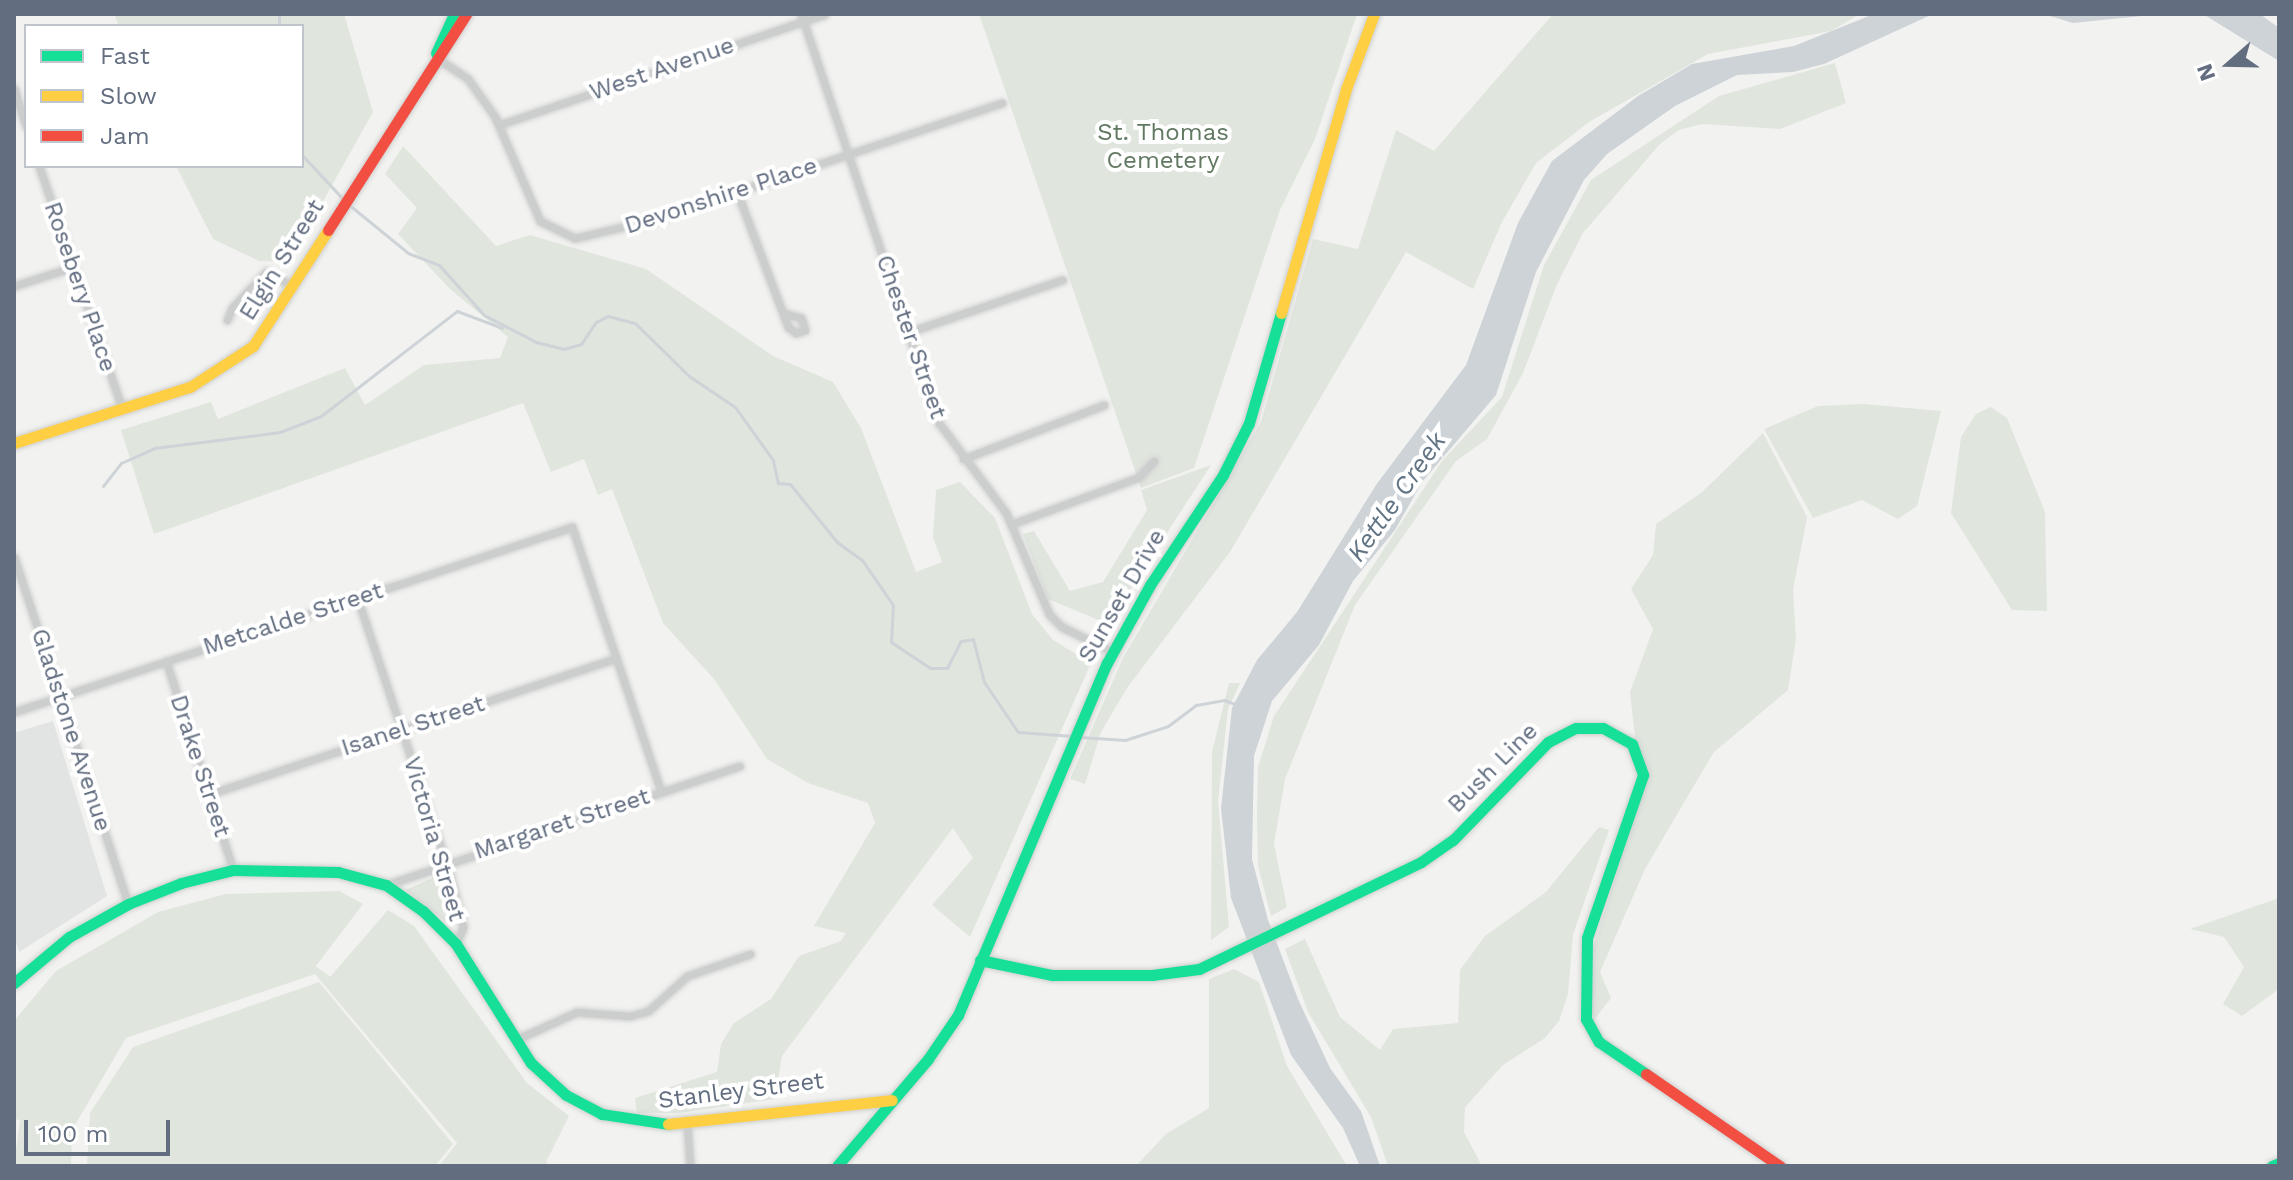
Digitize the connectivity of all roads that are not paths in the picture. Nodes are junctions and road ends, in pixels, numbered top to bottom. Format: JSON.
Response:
{"nodes":[{"id":1,"x":454,"y":14,"type":"edge"},
{"id":2,"x":466,"y":14,"type":"edge"},
{"id":3,"x":825,"y":14,"type":"edge"},
{"id":4,"x":1374,"y":14,"type":"edge"},
{"id":5,"x":803,"y":18,"type":"edge"},
{"id":6,"x":435,"y":57,"type":"junction"},
{"id":7,"x":14,"y":89,"type":"edge"},
{"id":8,"x":1002,"y":103,"type":"dead end"},
{"id":9,"x":24,"y":120,"type":"edge"},
{"id":10,"x":499,"y":125,"type":"junction"},
{"id":11,"x":849,"y":154,"type":"junction"},
{"id":12,"x":40,"y":168,"type":"edge"},
{"id":13,"x":737,"y":192,"type":"junction"},
{"id":14,"x":73,"y":267,"type":"junction"},
{"id":15,"x":1062,"y":280,"type":"dead end"},
{"id":16,"x":14,"y":286,"type":"edge"},
{"id":17,"x":294,"y":286,"type":"junction"},
{"id":18,"x":784,"y":313,"type":"dead end"},
{"id":19,"x":227,"y":320,"type":"dead end"},
{"id":20,"x":909,"y":332,"type":"junction"},
{"id":21,"x":1104,"y":405,"type":"dead end"},
{"id":22,"x":122,"y":408,"type":"junction"},
{"id":23,"x":14,"y":443,"type":"edge"},
{"id":24,"x":963,"y":459,"type":"junction"},
{"id":25,"x":1154,"y":461,"type":"dead end"},
{"id":26,"x":1012,"y":524,"type":"junction"},
{"id":27,"x":14,"y":557,"type":"edge"},
{"id":28,"x":357,"y":597,"type":"junction"},
{"id":29,"x":1113,"y":652,"type":"junction"},
{"id":30,"x":616,"y":658,"type":"junction"},
{"id":31,"x":166,"y":661,"type":"junction"},
{"id":32,"x":62,"y":696,"type":"junction"},
{"id":33,"x":14,"y":712,"type":"edge"},
{"id":34,"x":402,"y":729,"type":"junction"},
{"id":35,"x":739,"y":766,"type":"dead end"},
{"id":36,"x":661,"y":791,"type":"junction"},
{"id":37,"x":210,"y":794,"type":"junction"},
{"id":38,"x":446,"y":863,"type":"junction"},
{"id":39,"x":233,"y":870,"type":"junction"},
{"id":40,"x":386,"y":885,"type":"junction"},
{"id":41,"x":128,"y":904,"type":"junction"},
{"id":42,"x":456,"y":944,"type":"junction"},
{"id":43,"x":750,"y":954,"type":"dead end"},
{"id":44,"x":980,"y":960,"type":"junction"},
{"id":45,"x":15,"y":975,"type":"edge"},
{"id":46,"x":515,"y":1040,"type":"junction"},
{"id":47,"x":892,"y":1100,"type":"junction"},
{"id":48,"x":687,"y":1123,"type":"junction"},
{"id":49,"x":2279,"y":1163,"type":"edge"},
{"id":50,"x":690,"y":1166,"type":"edge"},
{"id":51,"x":837,"y":1166,"type":"edge"},
{"id":52,"x":1780,"y":1166,"type":"edge"},
{"id":53,"x":2272,"y":1166,"type":"edge"}],
"edges":[{"from":1,"to":6,"type":"street"},
{"from":2,"to":6,"type":"street"},
{"from":3,"to":5,"type":"street","name":"West Avenue"},
{"from":4,"to":29,"type":"street","name":"Sunset Drive"},
{"from":5,"to":10,"type":"street","name":"West Avenue"},
{"from":5,"to":11,"type":"street","name":"Chester Street"},
{"from":6,"to":10,"type":"street","name":"Devonshire Place"},
{"from":6,"to":17,"type":"street","name":"Elgin Street"},
{"from":7,"to":9,"type":"street"},
{"from":8,"to":11,"type":"street","name":"Devonshire Place"},
{"from":10,"to":13,"type":"street","name":"Devonshire Place"},
{"from":11,"to":13,"type":"street","name":"Devonshire Place"},
{"from":11,"to":20,"type":"street","name":"Chester Street"},
{"from":12,"to":14,"type":"street","name":"Rosebery Place"},
{"from":13,"to":18,"type":"street"},
{"from":14,"to":16,"type":"street"},
{"from":14,"to":22,"type":"street","name":"Rosebery Place"},
{"from":15,"to":20,"type":"street"},
{"from":17,"to":19,"type":"street"},
{"from":17,"to":22,"type":"street","name":"Elgin Street"},
{"from":20,"to":24,"type":"street","name":"Chester Street"},
{"from":21,"to":24,"type":"street"},
{"from":22,"to":23,"type":"street","name":"Elgin Street"},
{"from":24,"to":26,"type":"street","name":"Chester Street"},
{"from":25,"to":26,"type":"street"},
{"from":26,"to":29,"type":"street","name":"Chester Street"},
{"from":27,"to":32,"type":"street","name":"Gladstone Avenue"},
{"from":28,"to":30,"type":"street","name":"Metcalde Street"},
{"from":28,"to":31,"type":"street","name":"Metcalde Street"},
{"from":28,"to":34,"type":"street","name":"Victoria Street"},
{"from":29,"to":44,"type":"street","name":"Sunset Drive"},
{"from":30,"to":34,"type":"street","name":"Isanel Street"},
{"from":30,"to":36,"type":"street"},
{"from":31,"to":32,"type":"street","name":"Metcalde Street"},
{"from":31,"to":37,"type":"street","name":"Drake Street"},
{"from":32,"to":33,"type":"street","name":"Metcalde Street"},
{"from":32,"to":41,"type":"street","name":"Gladstone Avenue"},
{"from":34,"to":37,"type":"street","name":"Isanel Street"},
{"from":34,"to":38,"type":"street","name":"Victoria Street"},
{"from":35,"to":36,"type":"street","name":"Margaret Street"},
{"from":36,"to":38,"type":"street","name":"Margaret Street"},
{"from":37,"to":39,"type":"street","name":"Drake Street"},
{"from":38,"to":40,"type":"street","name":"Margaret Street"},
{"from":38,"to":42,"type":"street","name":"Victoria Street"},
{"from":39,"to":40,"type":"street","name":"Stanley Street"},
{"from":39,"to":41,"type":"street","name":"Stanley Street"},
{"from":40,"to":42,"type":"street","name":"Stanley Street"},
{"from":41,"to":45,"type":"street","name":"Stanley Street"},
{"from":42,"to":46,"type":"street","name":"Stanley Street"},
{"from":43,"to":46,"type":"street"},
{"from":44,"to":47,"type":"street","name":"Sunset Drive"},
{"from":44,"to":52,"type":"street","name":"Bush Line"},
{"from":46,"to":48,"type":"street","name":"Stanley Street"},
{"from":47,"to":48,"type":"street","name":"Stanley Street"},
{"from":47,"to":51,"type":"street","name":"Sunset Drive"},
{"from":48,"to":50,"type":"street"},
{"from":49,"to":53,"type":"street"}]}
